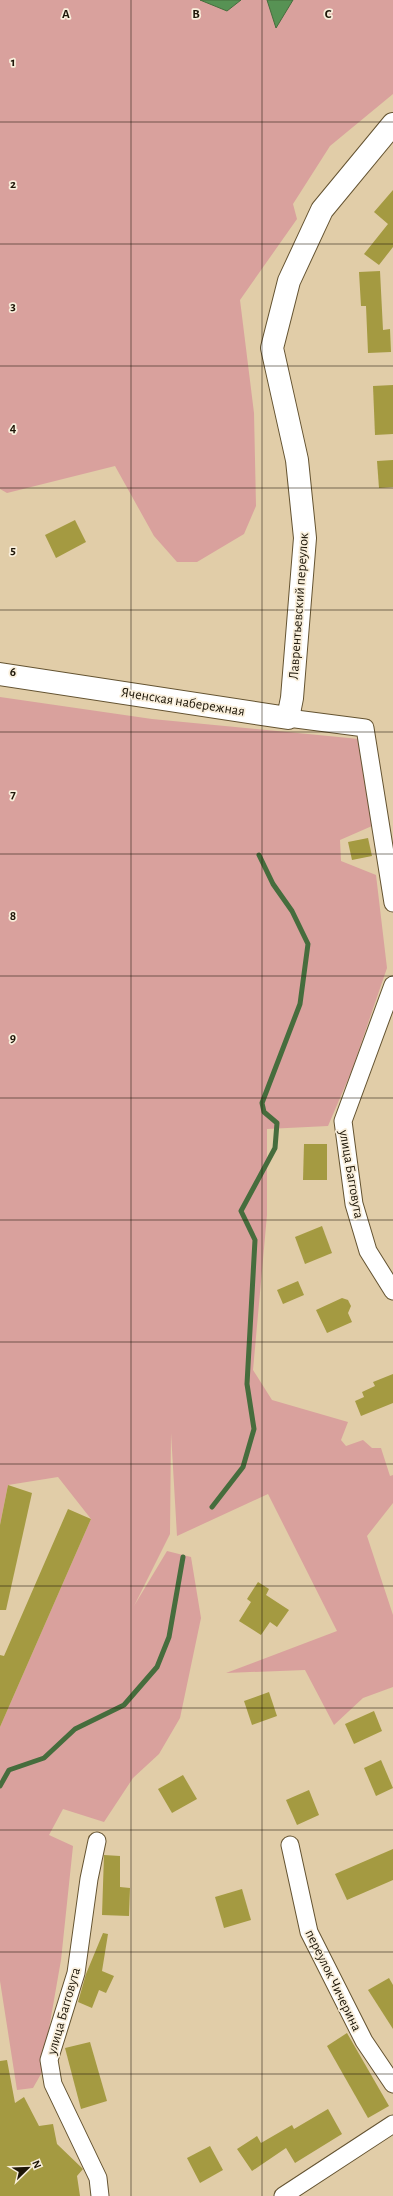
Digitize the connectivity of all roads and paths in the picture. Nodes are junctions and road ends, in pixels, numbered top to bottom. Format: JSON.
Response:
{"nodes":[{"id":1,"x":393,"y":124,"type":"edge"},
{"id":2,"x":0,"y":674,"type":"edge"},
{"id":3,"x":288,"y":718,"type":"junction"},
{"id":4,"x":393,"y":903,"type":"edge"},
{"id":5,"x":393,"y":985,"type":"edge"},
{"id":6,"x":393,"y":1291,"type":"edge"},
{"id":7,"x":97,"y":1841,"type":"dead end"},
{"id":8,"x":290,"y":1845,"type":"dead end"},
{"id":9,"x":393,"y":2084,"type":"edge"},
{"id":10,"x":393,"y":2124,"type":"edge"},
{"id":11,"x":100,"y":2196,"type":"edge"},
{"id":12,"x":283,"y":2196,"type":"edge"}],
"edges":[{"from":1,"to":3,"type":"street","name":"Лаврентьевский переулок"},
{"from":2,"to":3,"type":"street","name":"Яченская набережная"},
{"from":3,"to":4,"type":"street","name":"Яченская набережная"},
{"from":5,"to":6,"type":"street","name":"улица Багговута"},
{"from":7,"to":11,"type":"street","name":"улица Багговута"},
{"from":8,"to":9,"type":"street","name":"переулок Чичерина"},
{"from":10,"to":12,"type":"street"}]}
